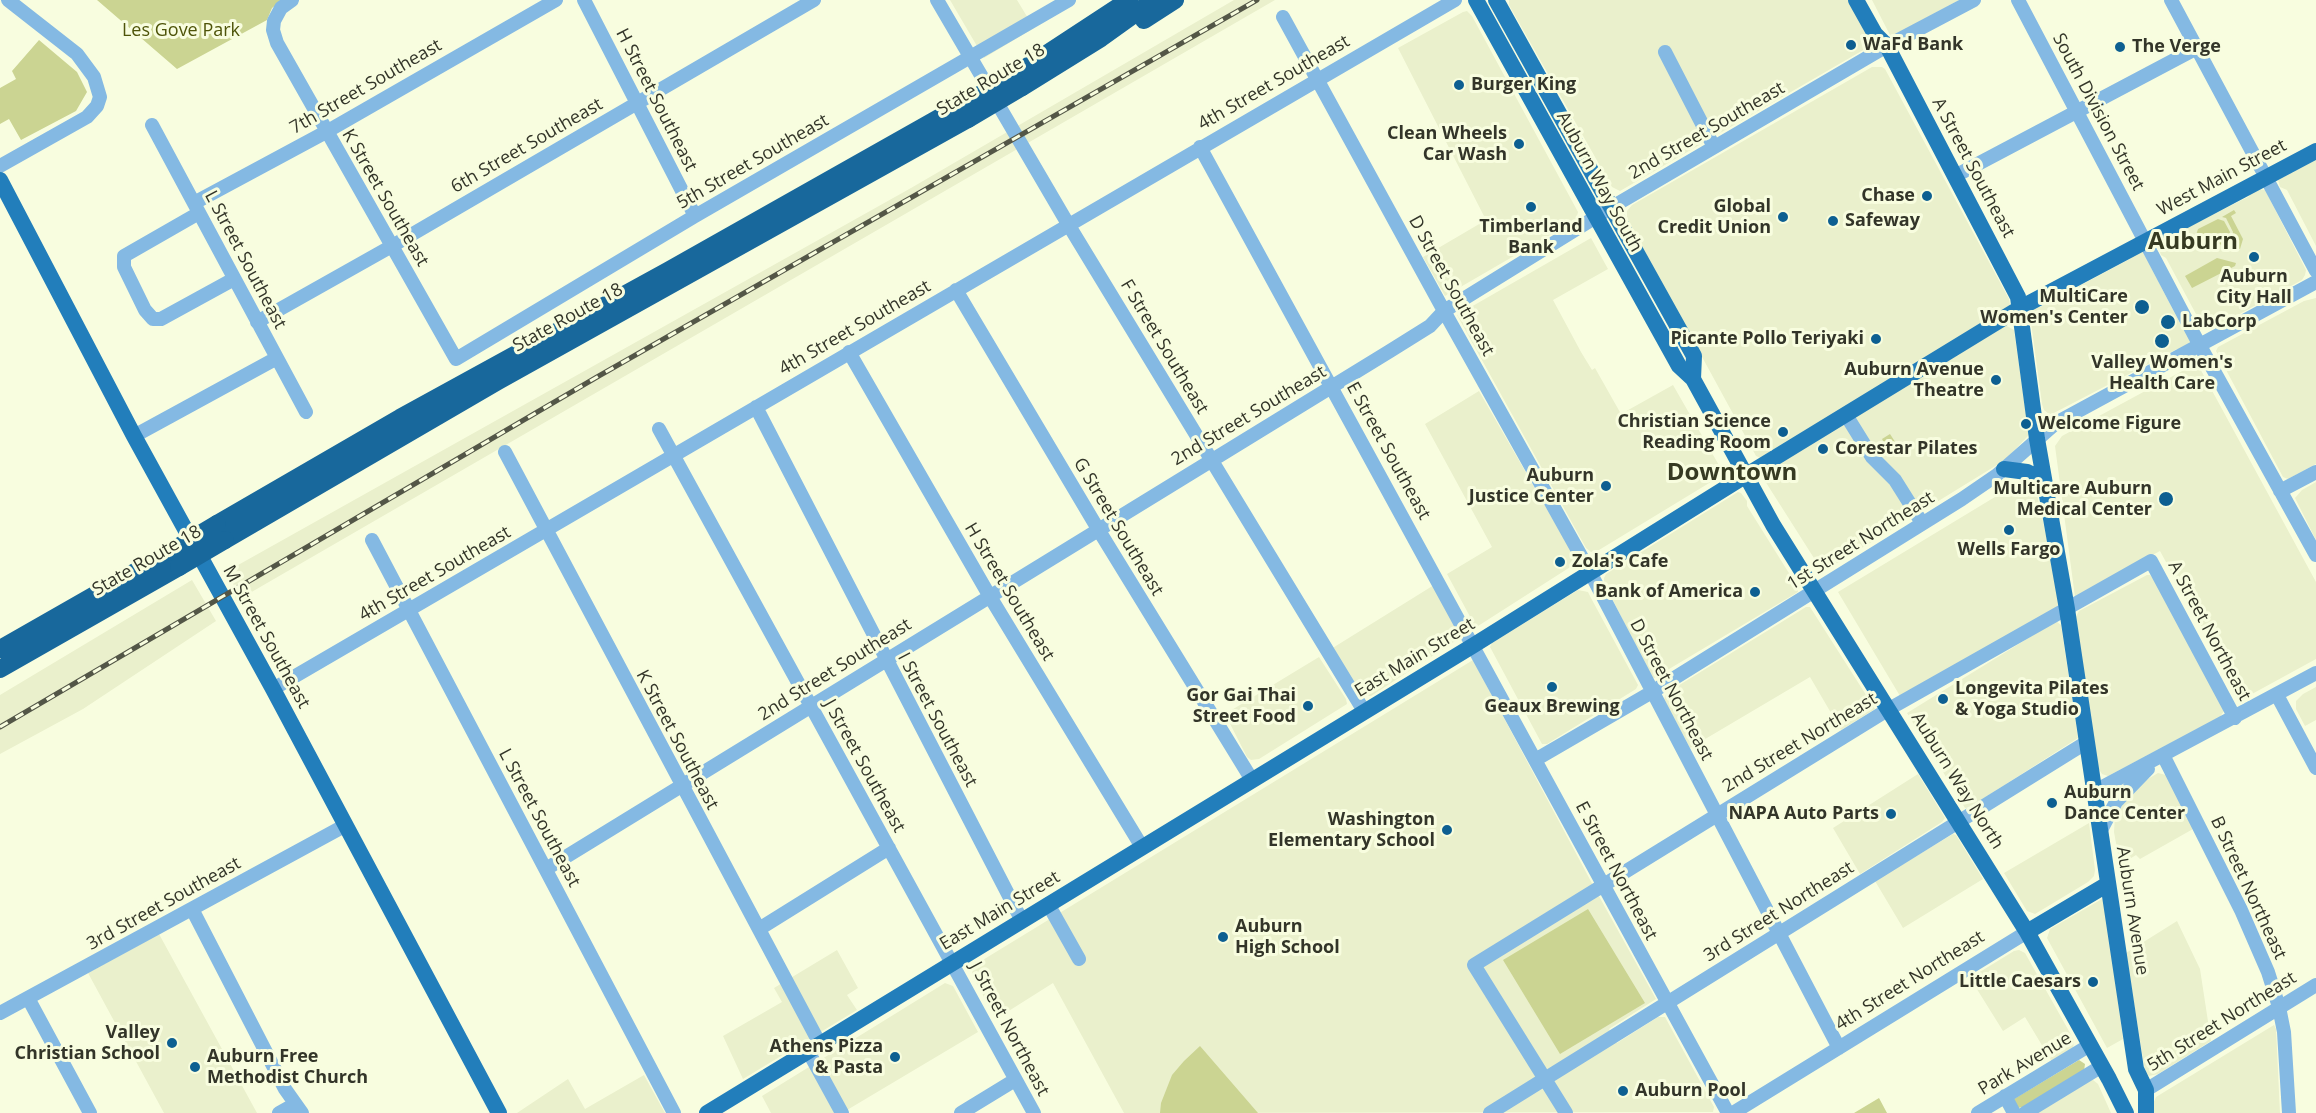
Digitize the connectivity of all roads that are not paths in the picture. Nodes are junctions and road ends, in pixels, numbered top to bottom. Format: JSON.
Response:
{"nodes":[{"id":1,"x":8,"y":0,"type":"edge"},
{"id":2,"x":292,"y":0,"type":"edge"},
{"id":3,"x":556,"y":0,"type":"edge"},
{"id":4,"x":584,"y":0,"type":"edge"},
{"id":5,"x":814,"y":0,"type":"edge"},
{"id":6,"x":937,"y":0,"type":"edge"},
{"id":7,"x":1069,"y":0,"type":"edge"},
{"id":8,"x":1112,"y":0,"type":"edge"},
{"id":9,"x":1129,"y":0,"type":"edge"},
{"id":10,"x":1154,"y":0,"type":"edge"},
{"id":11,"x":1175,"y":0,"type":"edge"},
{"id":12,"x":1455,"y":0,"type":"edge"},
{"id":13,"x":1476,"y":0,"type":"edge"},
{"id":14,"x":1496,"y":0,"type":"edge"},
{"id":15,"x":1856,"y":0,"type":"edge"},
{"id":16,"x":1867,"y":0,"type":"edge"},
{"id":17,"x":1974,"y":0,"type":"edge"},
{"id":18,"x":2018,"y":0,"type":"edge"},
{"id":19,"x":2172,"y":0,"type":"edge"},
{"id":20,"x":1283,"y":16,"type":"dead end"},
{"id":21,"x":1887,"y":46,"type":"junction"},
{"id":22,"x":2197,"y":48,"type":"junction"},
{"id":23,"x":1081,"y":51,"type":"junction"},
{"id":24,"x":1665,"y":52,"type":"dead end"},
{"id":25,"x":972,"y":57,"type":"junction"},
{"id":26,"x":1034,"y":63,"type":"junction"},
{"id":27,"x":1317,"y":79,"type":"junction"},
{"id":28,"x":1017,"y":82,"type":"junction"},
{"id":29,"x":637,"y":103,"type":"junction"},
{"id":30,"x":2077,"y":112,"type":"junction"},
{"id":31,"x":152,"y":125,"type":"dead end"},
{"id":32,"x":326,"y":132,"type":"junction"},
{"id":33,"x":1200,"y":147,"type":"junction"},
{"id":34,"x":1714,"y":147,"type":"junction"},
{"id":35,"x":2316,"y":151,"type":"edge"},
{"id":36,"x":0,"y":166,"type":"edge"},
{"id":37,"x":1955,"y":176,"type":"junction"},
{"id":38,"x":2265,"y":177,"type":"junction"},
{"id":39,"x":0,"y":180,"type":"edge"},
{"id":40,"x":1612,"y":207,"type":"junction"},
{"id":41,"x":196,"y":208,"type":"junction"},
{"id":42,"x":695,"y":216,"type":"junction"},
{"id":43,"x":1597,"y":218,"type":"junction"},
{"id":44,"x":1068,"y":224,"type":"junction"},
{"id":45,"x":2147,"y":241,"type":"junction"},
{"id":46,"x":392,"y":246,"type":"junction"},
{"id":47,"x":2316,"y":271,"type":"edge"},
{"id":48,"x":234,"y":279,"type":"junction"},
{"id":49,"x":2316,"y":282,"type":"edge"},
{"id":50,"x":956,"y":290,"type":"junction"},
{"id":51,"x":2020,"y":308,"type":"junction"},
{"id":52,"x":1444,"y":311,"type":"junction"},
{"id":53,"x":257,"y":321,"type":"junction"},
{"id":54,"x":2199,"y":344,"type":"junction"},
{"id":55,"x":849,"y":352,"type":"junction"},
{"id":56,"x":277,"y":358,"type":"junction"},
{"id":57,"x":456,"y":359,"type":"joint"},
{"id":58,"x":1693,"y":379,"type":"junction"},
{"id":59,"x":1332,"y":386,"type":"junction"},
{"id":60,"x":756,"y":407,"type":"junction"},
{"id":61,"x":306,"y":412,"type":"dead end"},
{"id":62,"x":1846,"y":415,"type":"junction"},
{"id":63,"x":659,"y":429,"type":"dead end"},
{"id":64,"x":134,"y":436,"type":"junction"},
{"id":65,"x":2037,"y":439,"type":"junction"},
{"id":66,"x":505,"y":452,"type":"dead end"},
{"id":67,"x":673,"y":455,"type":"junction"},
{"id":68,"x":1211,"y":459,"type":"junction"},
{"id":69,"x":2004,"y":469,"type":"junction"},
{"id":70,"x":2316,"y":472,"type":"edge"},
{"id":71,"x":1745,"y":476,"type":"junction"},
{"id":72,"x":2046,"y":488,"type":"junction"},
{"id":73,"x":2280,"y":491,"type":"junction"},
{"id":74,"x":1922,"y":524,"type":"junction"},
{"id":75,"x":1098,"y":529,"type":"junction"},
{"id":76,"x":546,"y":530,"type":"junction"},
{"id":77,"x":372,"y":540,"type":"dead end"},
{"id":78,"x":2316,"y":555,"type":"edge"},
{"id":79,"x":174,"y":559,"type":"junction"},
{"id":80,"x":2151,"y":561,"type":"joint"},
{"id":81,"x":1590,"y":572,"type":"junction"},
{"id":82,"x":1815,"y":592,"type":"junction"},
{"id":83,"x":989,"y":595,"type":"junction"},
{"id":84,"x":2067,"y":609,"type":"junction"},
{"id":85,"x":409,"y":610,"type":"junction"},
{"id":86,"x":1474,"y":645,"type":"junction"},
{"id":87,"x":0,"y":649,"type":"edge"},
{"id":88,"x":885,"y":660,"type":"junction"},
{"id":89,"x":0,"y":669,"type":"edge"},
{"id":90,"x":2316,"y":673,"type":"edge"},
{"id":91,"x":273,"y":689,"type":"junction"},
{"id":92,"x":1652,"y":692,"type":"junction"},
{"id":93,"x":2277,"y":695,"type":"junction"},
{"id":94,"x":811,"y":706,"type":"junction"},
{"id":95,"x":1889,"y":709,"type":"junction"},
{"id":96,"x":1364,"y":711,"type":"junction"},
{"id":97,"x":2235,"y":718,"type":"junction"},
{"id":98,"x":2087,"y":742,"type":"junction"},
{"id":99,"x":2163,"y":755,"type":"junction"},
{"id":100,"x":1535,"y":760,"type":"junction"},
{"id":101,"x":2316,"y":768,"type":"edge"},
{"id":102,"x":1252,"y":780,"type":"junction"},
{"id":103,"x":681,"y":786,"type":"junction"},
{"id":104,"x":2095,"y":791,"type":"junction"},
{"id":105,"x":1717,"y":814,"type":"junction"},
{"id":106,"x":1959,"y":821,"type":"junction"},
{"id":107,"x":346,"y":825,"type":"junction"},
{"id":108,"x":2100,"y":832,"type":"junction"},
{"id":109,"x":1142,"y":847,"type":"junction"},
{"id":110,"x":889,"y":848,"type":"junction"},
{"id":111,"x":546,"y":869,"type":"junction"},
{"id":112,"x":1603,"y":884,"type":"junction"},
{"id":113,"x":2108,"y":884,"type":"junction"},
{"id":114,"x":1048,"y":904,"type":"junction"},
{"id":115,"x":192,"y":909,"type":"junction"},
{"id":116,"x":1022,"y":921,"type":"junction"},
{"id":117,"x":759,"y":929,"type":"junction"},
{"id":118,"x":1780,"y":932,"type":"junction"},
{"id":119,"x":2028,"y":932,"type":"junction"},
{"id":120,"x":1079,"y":959,"type":"dead end"},
{"id":121,"x":953,"y":963,"type":"junction"},
{"id":122,"x":2316,"y":985,"type":"edge"},
{"id":123,"x":28,"y":998,"type":"junction"},
{"id":124,"x":1666,"y":1003,"type":"junction"},
{"id":125,"x":2279,"y":1007,"type":"junction"},
{"id":126,"x":0,"y":1014,"type":"edge"},
{"id":127,"x":2090,"y":1045,"type":"junction"},
{"id":128,"x":814,"y":1048,"type":"junction"},
{"id":129,"x":1839,"y":1048,"type":"junction"},
{"id":130,"x":2102,"y":1066,"type":"junction"},
{"id":131,"x":1545,"y":1079,"type":"junction"},
{"id":132,"x":1015,"y":1080,"type":"junction"},
{"id":133,"x":2146,"y":1090,"type":"junction"},
{"id":134,"x":2005,"y":1096,"type":"junction"},
{"id":135,"x":299,"y":1109,"type":"edge"},
{"id":136,"x":90,"y":1113,"type":"edge"},
{"id":137,"x":279,"y":1113,"type":"edge"},
{"id":138,"x":499,"y":1113,"type":"edge"},
{"id":139,"x":674,"y":1113,"type":"edge"},
{"id":140,"x":707,"y":1113,"type":"edge"},
{"id":141,"x":842,"y":1113,"type":"edge"},
{"id":142,"x":962,"y":1113,"type":"edge"},
{"id":143,"x":1034,"y":1113,"type":"edge"},
{"id":144,"x":1490,"y":1113,"type":"edge"},
{"id":145,"x":1566,"y":1113,"type":"edge"},
{"id":146,"x":1728,"y":1113,"type":"edge"},
{"id":147,"x":1732,"y":1113,"type":"edge"},
{"id":148,"x":1978,"y":1113,"type":"edge"},
{"id":149,"x":2014,"y":1113,"type":"edge"},
{"id":150,"x":2025,"y":1113,"type":"edge"},
{"id":151,"x":2126,"y":1113,"type":"edge"},
{"id":152,"x":2146,"y":1113,"type":"edge"},
{"id":153,"x":2289,"y":1113,"type":"edge"}],
"edges":[{"from":1,"to":36,"type":"street"},
{"from":2,"to":32,"type":"street","name":"K Street Southeast"},
{"from":3,"to":32,"type":"street","name":"7th Street Southeast"},
{"from":4,"to":29,"type":"street","name":"H Street Southeast"},
{"from":5,"to":29,"type":"street","name":"6th Street Southeast"},
{"from":6,"to":25,"type":"street","name":"F Street Southeast"},
{"from":7,"to":25,"type":"street","name":"5th Street Southeast"},
{"from":8,"to":26,"type":"highway"},
{"from":9,"to":26,"type":"highway","name":"State Route 18"},
{"from":10,"to":23,"type":"highway","name":"State Route 18"},
{"from":11,"to":23,"type":"highway"},
{"from":12,"to":27,"type":"street","name":"4th Street Southeast"},
{"from":13,"to":43,"type":"main road","name":"Auburn Way South"},
{"from":14,"to":40,"type":"main road","name":"Auburn Way South"},
{"from":15,"to":21,"type":"main road","name":"A Street Southeast"},
{"from":16,"to":21,"type":"main road","name":"A Street Southeast"},
{"from":17,"to":21,"type":"street","name":"2nd Street Southeast"},
{"from":18,"to":30,"type":"street","name":"South Division Street"},
{"from":19,"to":22,"type":"street"},
{"from":20,"to":27,"type":"street","name":"D Street Southeast"},
{"from":21,"to":34,"type":"street","name":"2nd Street Southeast"},
{"from":21,"to":37,"type":"main road","name":"A Street Southeast"},
{"from":22,"to":30,"type":"street"},
{"from":22,"to":38,"type":"street"},
{"from":23,"to":28,"type":"highway","name":"State Route 18"},
{"from":24,"to":34,"type":"street"},
{"from":25,"to":42,"type":"street","name":"5th Street Southeast"},
{"from":25,"to":44,"type":"street","name":"F Street Southeast"},
{"from":26,"to":28,"type":"highway","name":"State Route 18"},
{"from":27,"to":33,"type":"street","name":"4th Street Southeast"},
{"from":27,"to":52,"type":"street","name":"D Street Southeast"},
{"from":28,"to":79,"type":"highway","name":"State Route 18","bridge":true},
{"from":29,"to":42,"type":"street","name":"H Street Southeast"},
{"from":29,"to":46,"type":"street","name":"6th Street Southeast"},
{"from":30,"to":37,"type":"street"},
{"from":30,"to":45,"type":"street","name":"South Division Street"},
{"from":31,"to":41,"type":"street","name":"L Street Southeast"},
{"from":32,"to":41,"type":"street","name":"7th Street Southeast"},
{"from":32,"to":46,"type":"street","name":"K Street Southeast"},
{"from":33,"to":44,"type":"street","name":"4th Street Southeast"},
{"from":33,"to":59,"type":"street","name":"E Street Southeast"},
{"from":34,"to":40,"type":"street","name":"2nd Street Southeast"},
{"from":35,"to":38,"type":"main road","name":"West Main Street"},
{"from":37,"to":51,"type":"main road","name":"A Street Southeast"},
{"from":38,"to":45,"type":"main road","name":"West Main Street"},
{"from":38,"to":47,"type":"street"},
{"from":39,"to":64,"type":"main road","name":"M Street Southeast"},
{"from":40,"to":43,"type":"street","name":"2nd Street Southeast"},
{"from":40,"to":58,"type":"main road","name":"Auburn Way South"},
{"from":41,"to":48,"type":"street","name":"L Street Southeast"},
{"from":41,"to":48,"type":"street","name":"7th Street Southeast"},
{"from":42,"to":57,"type":"street","name":"5th Street Southeast"},
{"from":43,"to":52,"type":"street","name":"2nd Street Southeast"},
{"from":43,"to":58,"type":"main road","name":"Auburn Way South"},
{"from":44,"to":50,"type":"street","name":"4th Street Southeast"},
{"from":44,"to":68,"type":"street","name":"F Street Southeast"},
{"from":45,"to":51,"type":"main road","name":"East Main Street"},
{"from":45,"to":54,"type":"street","name":"South Division Street"},
{"from":46,"to":53,"type":"street","name":"6th Street Southeast"},
{"from":46,"to":57,"type":"street","name":"K Street Southeast"},
{"from":48,"to":53,"type":"street","name":"L Street Southeast"},
{"from":49,"to":54,"type":"street","name":"1st Street Northeast"},
{"from":50,"to":55,"type":"street","name":"4th Street Southeast"},
{"from":50,"to":75,"type":"street","name":"G Street Southeast"},
{"from":51,"to":62,"type":"main road","name":"East Main Street"},
{"from":51,"to":65,"type":"main road","name":"Auburn Avenue"},
{"from":52,"to":59,"type":"street","name":"2nd Street Southeast"},
{"from":52,"to":81,"type":"street","name":"D Street Southeast"},
{"from":53,"to":56,"type":"street","name":"L Street Southeast"},
{"from":54,"to":65,"type":"street","name":"1st Street Northeast"},
{"from":54,"to":73,"type":"street","name":"South Division Street"},
{"from":55,"to":60,"type":"street","name":"4th Street Southeast"},
{"from":55,"to":83,"type":"street","name":"H Street Southeast"},
{"from":56,"to":61,"type":"street","name":"L Street Southeast"},
{"from":56,"to":64,"type":"street"},
{"from":58,"to":71,"type":"main road","name":"Auburn Way South"},
{"from":59,"to":68,"type":"street","name":"2nd Street Southeast"},
{"from":59,"to":86,"type":"street","name":"E Street Southeast"},
{"from":60,"to":67,"type":"street","name":"4th Street Southeast"},
{"from":60,"to":88,"type":"street","name":"I Street Southeast"},
{"from":62,"to":71,"type":"main road","name":"East Main Street"},
{"from":62,"to":74,"type":"street"},
{"from":63,"to":67,"type":"street","name":"J Street Southeast"},
{"from":64,"to":91,"type":"main road","name":"M Street Southeast"},
{"from":65,"to":69,"type":"street","name":"1st Street Northeast"},
{"from":65,"to":72,"type":"main road","name":"Auburn Avenue"},
{"from":66,"to":76,"type":"street","name":"K Street Southeast"},
{"from":67,"to":76,"type":"street","name":"4th Street Southeast"},
{"from":67,"to":94,"type":"street","name":"J Street Southeast"},
{"from":68,"to":75,"type":"street","name":"2nd Street Southeast"},
{"from":68,"to":96,"type":"street","name":"F Street Southeast"},
{"from":69,"to":72,"type":"main road"},
{"from":69,"to":74,"type":"street","name":"1st Street Northeast"},
{"from":70,"to":73,"type":"street"},
{"from":71,"to":81,"type":"main road","name":"East Main Street"},
{"from":71,"to":82,"type":"main road","name":"Auburn Way North"},
{"from":72,"to":84,"type":"main road","name":"Auburn Avenue"},
{"from":73,"to":78,"type":"street","name":"South Division Street"},
{"from":74,"to":82,"type":"street","name":"1st Street Northeast"},
{"from":75,"to":83,"type":"street","name":"2nd Street Southeast"},
{"from":75,"to":102,"type":"street","name":"G Street Southeast"},
{"from":76,"to":85,"type":"street","name":"4th Street Southeast"},
{"from":76,"to":103,"type":"street","name":"K Street Southeast"},
{"from":77,"to":85,"type":"street","name":"L Street Southeast"},
{"from":79,"to":87,"type":"highway","name":"State Route 18"},
{"from":79,"to":89,"type":"highway","name":"State Route 18"},
{"from":80,"to":84,"type":"street","name":"2nd Street Northeast"},
{"from":80,"to":97,"type":"street","name":"A Street Northeast"},
{"from":81,"to":86,"type":"main road","name":"East Main Street"},
{"from":81,"to":92,"type":"street","name":"D Street Northeast"},
{"from":82,"to":92,"type":"street","name":"1st Street Northeast"},
{"from":82,"to":95,"type":"main road","name":"Auburn Way North"},
{"from":83,"to":88,"type":"street","name":"2nd Street Southeast"},
{"from":83,"to":109,"type":"street","name":"H Street Southeast"},
{"from":84,"to":95,"type":"street","name":"2nd Street Northeast"},
{"from":84,"to":98,"type":"main road","name":"Auburn Avenue"},
{"from":85,"to":91,"type":"street","name":"4th Street Southeast"},
{"from":85,"to":111,"type":"street","name":"L Street Southeast"},
{"from":86,"to":96,"type":"main road","name":"East Main Street"},
{"from":86,"to":100,"type":"street","name":"E Street Northeast"},
{"from":88,"to":94,"type":"street","name":"2nd Street Southeast"},
{"from":88,"to":116,"type":"street","name":"I Street Southeast"},
{"from":90,"to":93,"type":"street"},
{"from":91,"to":107,"type":"main road","name":"M Street Southeast"},
{"from":92,"to":100,"type":"street","name":"1st Street Northeast"},
{"from":92,"to":105,"type":"street","name":"D Street Northeast"},
{"from":93,"to":97,"type":"street"},
{"from":93,"to":101,"type":"street","name":"A Street Northeast"},
{"from":94,"to":103,"type":"street","name":"2nd Street Southeast"},
{"from":94,"to":110,"type":"street","name":"J Street Southeast"},
{"from":95,"to":105,"type":"street","name":"2nd Street Northeast"},
{"from":95,"to":106,"type":"main road","name":"Auburn Way North"},
{"from":96,"to":102,"type":"main road","name":"East Main Street"},
{"from":97,"to":99,"type":"street"},
{"from":98,"to":104,"type":"main road","name":"Auburn Avenue"},
{"from":98,"to":106,"type":"street","name":"3rd Street Northeast"},
{"from":99,"to":104,"type":"street"},
{"from":99,"to":108,"type":"street"},
{"from":99,"to":125,"type":"street","name":"B Street Northeast"},
{"from":100,"to":112,"type":"street","name":"E Street Northeast"},
{"from":102,"to":109,"type":"main road","name":"East Main Street"},
{"from":103,"to":111,"type":"street","name":"2nd Street Southeast"},
{"from":103,"to":117,"type":"street","name":"K Street Southeast"},
{"from":104,"to":108,"type":"main road","name":"Auburn Avenue"},
{"from":105,"to":112,"type":"street","name":"2nd Street Northeast"},
{"from":105,"to":118,"type":"street","name":"D Street Northeast"},
{"from":106,"to":118,"type":"street","name":"3rd Street Northeast"},
{"from":106,"to":119,"type":"main road","name":"Auburn Way North"},
{"from":107,"to":115,"type":"street","name":"3rd Street Southeast"},
{"from":107,"to":138,"type":"main road","name":"M Street Southeast"},
{"from":108,"to":113,"type":"main road","name":"Auburn Avenue"},
{"from":109,"to":114,"type":"main road","name":"East Main Street"},
{"from":110,"to":117,"type":"street"},
{"from":110,"to":121,"type":"street","name":"J Street Southeast"},
{"from":111,"to":139,"type":"street","name":"L Street Southeast"},
{"from":112,"to":124,"type":"street","name":"E Street Northeast"},
{"from":112,"to":131,"type":"street","name":"2nd Street Northeast"},
{"from":113,"to":119,"type":"main road","name":"4th Street Northeast"},
{"from":113,"to":133,"type":"main road","name":"Auburn Avenue"},
{"from":114,"to":116,"type":"main road","name":"East Main Street"},
{"from":114,"to":120,"type":"street"},
{"from":115,"to":123,"type":"street","name":"3rd Street Southeast"},
{"from":115,"to":135,"type":"street"},
{"from":116,"to":121,"type":"main road","name":"East Main Street"},
{"from":117,"to":128,"type":"street","name":"K Street Southeast"},
{"from":118,"to":124,"type":"street","name":"3rd Street Northeast"},
{"from":118,"to":129,"type":"street","name":"D Street Northeast"},
{"from":119,"to":127,"type":"main road","name":"Auburn Way North"},
{"from":119,"to":129,"type":"street","name":"4th Street Northeast"},
{"from":121,"to":128,"type":"main road","name":"East Main Street"},
{"from":121,"to":132,"type":"street","name":"J Street Northeast"},
{"from":122,"to":125,"type":"street","name":"5th Street Northeast"},
{"from":123,"to":126,"type":"street","name":"3rd Street Southeast"},
{"from":123,"to":136,"type":"street"},
{"from":124,"to":131,"type":"street","name":"3rd Street Northeast"},
{"from":124,"to":146,"type":"street","name":"E Street Northeast"},
{"from":125,"to":133,"type":"street","name":"5th Street Northeast"},
{"from":125,"to":153,"type":"street","name":"B Street Northeast"},
{"from":127,"to":130,"type":"main road","name":"Auburn Way North"},
{"from":127,"to":134,"type":"street","name":"Park Avenue"},
{"from":128,"to":140,"type":"main road","name":"East Main Street"},
{"from":128,"to":141,"type":"street","name":"K Street Southeast"},
{"from":129,"to":147,"type":"street","name":"4th Street Northeast"},
{"from":130,"to":150,"type":"street"},
{"from":130,"to":151,"type":"main road","name":"Auburn Way North"},
{"from":131,"to":144,"type":"street","name":"3rd Street Northeast"},
{"from":131,"to":145,"type":"street"},
{"from":132,"to":142,"type":"street"},
{"from":132,"to":143,"type":"street","name":"J Street Northeast"},
{"from":133,"to":152,"type":"main road"},
{"from":134,"to":148,"type":"street","name":"Park Avenue"},
{"from":134,"to":149,"type":"street"},
{"from":135,"to":137,"type":"street"}]}
